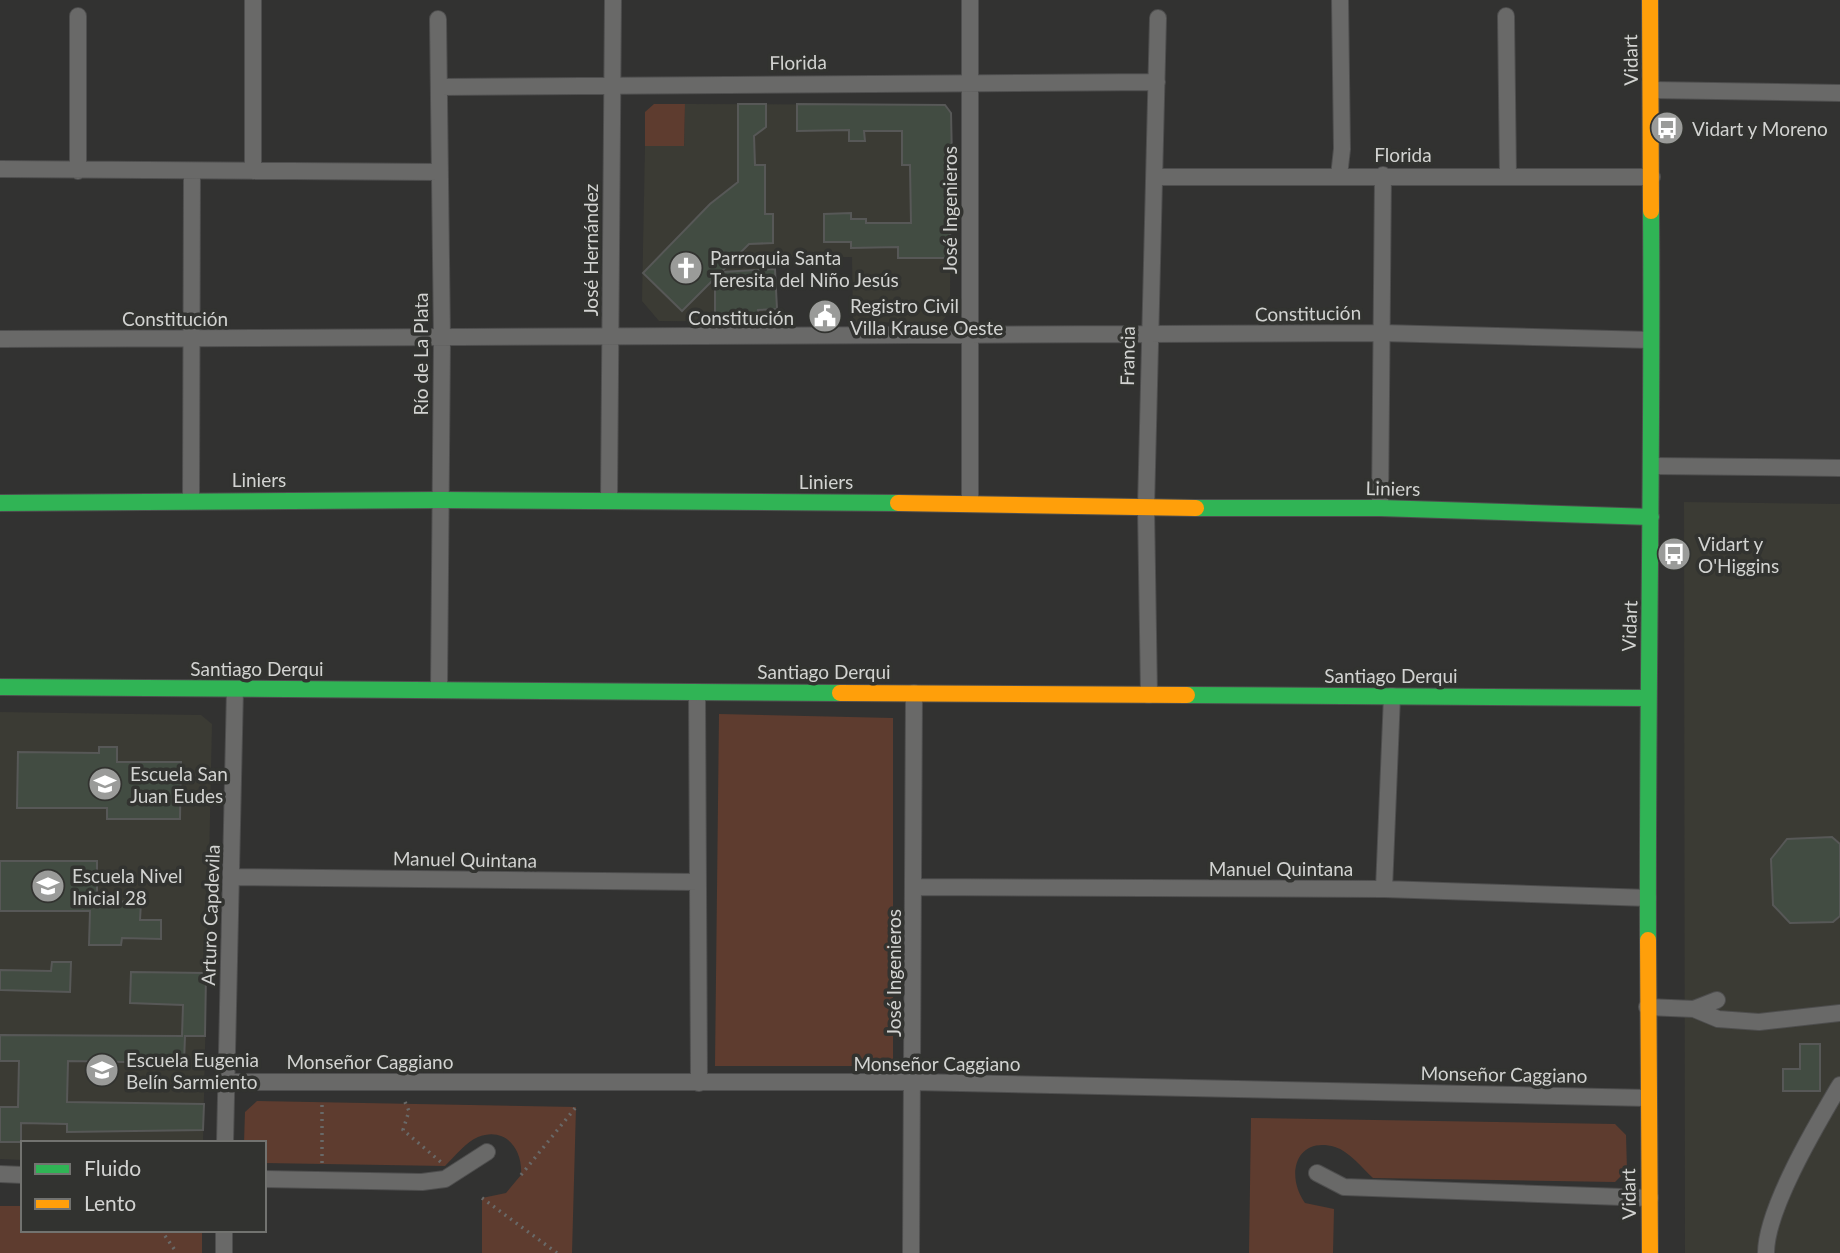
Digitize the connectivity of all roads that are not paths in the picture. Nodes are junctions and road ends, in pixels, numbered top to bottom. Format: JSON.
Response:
{"nodes":[{"id":1,"x":253,"y":0,"type":"edge"},
{"id":2,"x":613,"y":0,"type":"edge"},
{"id":3,"x":970,"y":0,"type":"edge"},
{"id":4,"x":1340,"y":0,"type":"edge"},
{"id":5,"x":1650,"y":0,"type":"edge"},
{"id":6,"x":78,"y":16,"type":"dead end"},
{"id":7,"x":1506,"y":16,"type":"dead end"},
{"id":8,"x":1158,"y":18,"type":"dead end"},
{"id":9,"x":438,"y":19,"type":"dead end"},
{"id":10,"x":969,"y":82,"type":"junction"},
{"id":11,"x":1157,"y":82,"type":"junction"},
{"id":12,"x":612,"y":85,"type":"junction"},
{"id":13,"x":439,"y":87,"type":"junction"},
{"id":14,"x":1651,"y":90,"type":"junction"},
{"id":15,"x":1840,"y":93,"type":"edge"},
{"id":16,"x":0,"y":169,"type":"edge"},
{"id":17,"x":78,"y":171,"type":"junction"},
{"id":18,"x":192,"y":171,"type":"junction"},
{"id":19,"x":253,"y":171,"type":"junction"},
{"id":20,"x":440,"y":172,"type":"junction"},
{"id":21,"x":1383,"y":175,"type":"junction"},
{"id":22,"x":1339,"y":176,"type":"junction"},
{"id":23,"x":1508,"y":176,"type":"junction"},
{"id":24,"x":1155,"y":177,"type":"junction"},
{"id":25,"x":1652,"y":177,"type":"junction"},
{"id":26,"x":1382,"y":333,"type":"junction"},
{"id":27,"x":971,"y":336,"type":"junction"},
{"id":28,"x":1149,"y":336,"type":"junction"},
{"id":29,"x":610,"y":338,"type":"junction"},
{"id":30,"x":0,"y":339,"type":"edge"},
{"id":31,"x":192,"y":339,"type":"junction"},
{"id":32,"x":442,"y":339,"type":"junction"},
{"id":33,"x":1651,"y":340,"type":"junction"},
{"id":34,"x":1653,"y":467,"type":"junction"},
{"id":35,"x":1840,"y":468,"type":"edge"},
{"id":36,"x":191,"y":500,"type":"junction"},
{"id":37,"x":441,"y":500,"type":"junction"},
{"id":38,"x":609,"y":501,"type":"junction"},
{"id":39,"x":0,"y":503,"type":"edge"},
{"id":40,"x":970,"y":503,"type":"junction"},
{"id":41,"x":1146,"y":508,"type":"junction"},
{"id":42,"x":1380,"y":508,"type":"junction"},
{"id":43,"x":1651,"y":517,"type":"junction"},
{"id":44,"x":0,"y":687,"type":"edge"},
{"id":45,"x":235,"y":689,"type":"junction"},
{"id":46,"x":439,"y":690,"type":"junction"},
{"id":47,"x":696,"y":691,"type":"junction"},
{"id":48,"x":914,"y":693,"type":"junction"},
{"id":49,"x":1149,"y":695,"type":"junction"},
{"id":50,"x":1392,"y":696,"type":"junction"},
{"id":51,"x":1647,"y":698,"type":"junction"},
{"id":52,"x":233,"y":877,"type":"junction"},
{"id":53,"x":698,"y":882,"type":"junction"},
{"id":54,"x":914,"y":887,"type":"junction"},
{"id":55,"x":1384,"y":890,"type":"junction"},
{"id":56,"x":1648,"y":898,"type":"junction"},
{"id":57,"x":1717,"y":1000,"type":"dead end"},
{"id":58,"x":1647,"y":1007,"type":"junction"},
{"id":59,"x":1694,"y":1009,"type":"junction"},
{"id":60,"x":1840,"y":1013,"type":"edge"},
{"id":61,"x":226,"y":1082,"type":"junction"},
{"id":62,"x":914,"y":1082,"type":"junction"},
{"id":63,"x":699,"y":1083,"type":"junction"},
{"id":64,"x":1840,"y":1085,"type":"edge"},
{"id":65,"x":1648,"y":1098,"type":"junction"},
{"id":66,"x":225,"y":1141,"type":"edge"},
{"id":67,"x":487,"y":1152,"type":"dead end"},
{"id":68,"x":1317,"y":1173,"type":"dead end"},
{"id":69,"x":0,"y":1174,"type":"edge"},
{"id":70,"x":21,"y":1175,"type":"edge"},
{"id":71,"x":266,"y":1179,"type":"edge"},
{"id":72,"x":1650,"y":1198,"type":"junction"},
{"id":73,"x":224,"y":1232,"type":"edge"},
{"id":74,"x":224,"y":1253,"type":"edge"},
{"id":75,"x":911,"y":1253,"type":"edge"},
{"id":76,"x":1650,"y":1253,"type":"edge"},
{"id":77,"x":1766,"y":1253,"type":"edge"}],
"edges":[{"from":1,"to":19,"type":"street"},
{"from":2,"to":12,"type":"street","name":"José Hernández"},
{"from":3,"to":10,"type":"street","name":"José Ingenieros"},
{"from":4,"to":22,"type":"street"},
{"from":5,"to":14,"type":"street","name":"Vidart"},
{"from":6,"to":17,"type":"street"},
{"from":7,"to":23,"type":"street"},
{"from":8,"to":11,"type":"street","name":"Francia"},
{"from":9,"to":13,"type":"street","name":"Río de La Plata"},
{"from":10,"to":11,"type":"street","name":"Florida"},
{"from":10,"to":12,"type":"street","name":"Florida"},
{"from":10,"to":27,"type":"street","name":"José Ingenieros"},
{"from":11,"to":24,"type":"street","name":"Francia"},
{"from":12,"to":13,"type":"street","name":"Florida"},
{"from":12,"to":29,"type":"street","name":"José Hernández"},
{"from":13,"to":20,"type":"street","name":"Río de La Plata"},
{"from":14,"to":15,"type":"street"},
{"from":14,"to":25,"type":"street","name":"Vidart"},
{"from":16,"to":17,"type":"street"},
{"from":17,"to":18,"type":"street"},
{"from":18,"to":19,"type":"street"},
{"from":18,"to":31,"type":"street"},
{"from":19,"to":20,"type":"street"},
{"from":20,"to":32,"type":"street","name":"Río de La Plata"},
{"from":21,"to":22,"type":"street","name":"Florida"},
{"from":21,"to":23,"type":"street","name":"Florida"},
{"from":21,"to":26,"type":"street"},
{"from":22,"to":24,"type":"street","name":"Florida"},
{"from":23,"to":25,"type":"street","name":"Florida"},
{"from":24,"to":28,"type":"street","name":"Francia"},
{"from":25,"to":33,"type":"street","name":"Vidart"},
{"from":26,"to":28,"type":"street","name":"Constitución"},
{"from":26,"to":33,"type":"street","name":"Constitución"},
{"from":26,"to":42,"type":"street"},
{"from":27,"to":28,"type":"street","name":"Constitución"},
{"from":27,"to":29,"type":"street","name":"Constitución"},
{"from":27,"to":40,"type":"street","name":"José Ingenieros"},
{"from":28,"to":41,"type":"street","name":"Francia"},
{"from":29,"to":32,"type":"street","name":"Constitución"},
{"from":29,"to":38,"type":"street","name":"José Hernández"},
{"from":30,"to":31,"type":"street","name":"Constitución"},
{"from":31,"to":32,"type":"street","name":"Constitución"},
{"from":31,"to":36,"type":"street"},
{"from":32,"to":37,"type":"street","name":"Río de La Plata"},
{"from":33,"to":34,"type":"street","name":"Vidart"},
{"from":34,"to":35,"type":"street"},
{"from":34,"to":43,"type":"street","name":"Vidart"},
{"from":36,"to":37,"type":"street","name":"Liniers"},
{"from":36,"to":39,"type":"street","name":"Liniers"},
{"from":37,"to":38,"type":"street","name":"Liniers"},
{"from":37,"to":46,"type":"street","name":"Río de La Plata"},
{"from":38,"to":40,"type":"street","name":"Liniers"},
{"from":40,"to":41,"type":"street","name":"Liniers"},
{"from":41,"to":42,"type":"street","name":"Liniers"},
{"from":41,"to":49,"type":"street","name":"Francia"},
{"from":42,"to":43,"type":"street","name":"Liniers"},
{"from":43,"to":51,"type":"street","name":"Vidart"},
{"from":44,"to":45,"type":"street","name":"Santiago Derqui"},
{"from":45,"to":46,"type":"street","name":"Santiago Derqui"},
{"from":45,"to":52,"type":"street","name":"Arturo Capdevila"},
{"from":46,"to":47,"type":"street","name":"Santiago Derqui"},
{"from":47,"to":48,"type":"street","name":"Santiago Derqui"},
{"from":47,"to":53,"type":"street"},
{"from":48,"to":49,"type":"street","name":"Santiago Derqui"},
{"from":48,"to":54,"type":"street","name":"José Ingenieros"},
{"from":49,"to":50,"type":"street","name":"Santiago Derqui"},
{"from":50,"to":51,"type":"street","name":"Santiago Derqui"},
{"from":50,"to":55,"type":"street"},
{"from":51,"to":56,"type":"street","name":"Vidart"},
{"from":52,"to":53,"type":"street","name":"Manuel Quintana"},
{"from":52,"to":61,"type":"street","name":"Arturo Capdevila"},
{"from":53,"to":63,"type":"street"},
{"from":54,"to":55,"type":"street","name":"Manuel Quintana"},
{"from":54,"to":62,"type":"street","name":"José Ingenieros"},
{"from":55,"to":56,"type":"street","name":"Manuel Quintana"},
{"from":56,"to":58,"type":"street","name":"Vidart"},
{"from":57,"to":59,"type":"street"},
{"from":58,"to":59,"type":"street"},
{"from":58,"to":65,"type":"street","name":"Vidart"},
{"from":59,"to":60,"type":"street"},
{"from":61,"to":63,"type":"street","name":"Monseñor Caggiano"},
{"from":61,"to":66,"type":"street","name":"Arturo Capdevila"},
{"from":62,"to":63,"type":"street","name":"Monseñor Caggiano"},
{"from":62,"to":65,"type":"street","name":"Monseñor Caggiano"},
{"from":62,"to":75,"type":"street","name":"José Ingenieros"},
{"from":64,"to":77,"type":"street"},
{"from":65,"to":72,"type":"street","name":"Vidart"},
{"from":67,"to":71,"type":"street"},
{"from":68,"to":72,"type":"street"},
{"from":69,"to":70,"type":"street"},
{"from":72,"to":76,"type":"street","name":"Vidart"},
{"from":73,"to":74,"type":"street"}]}
